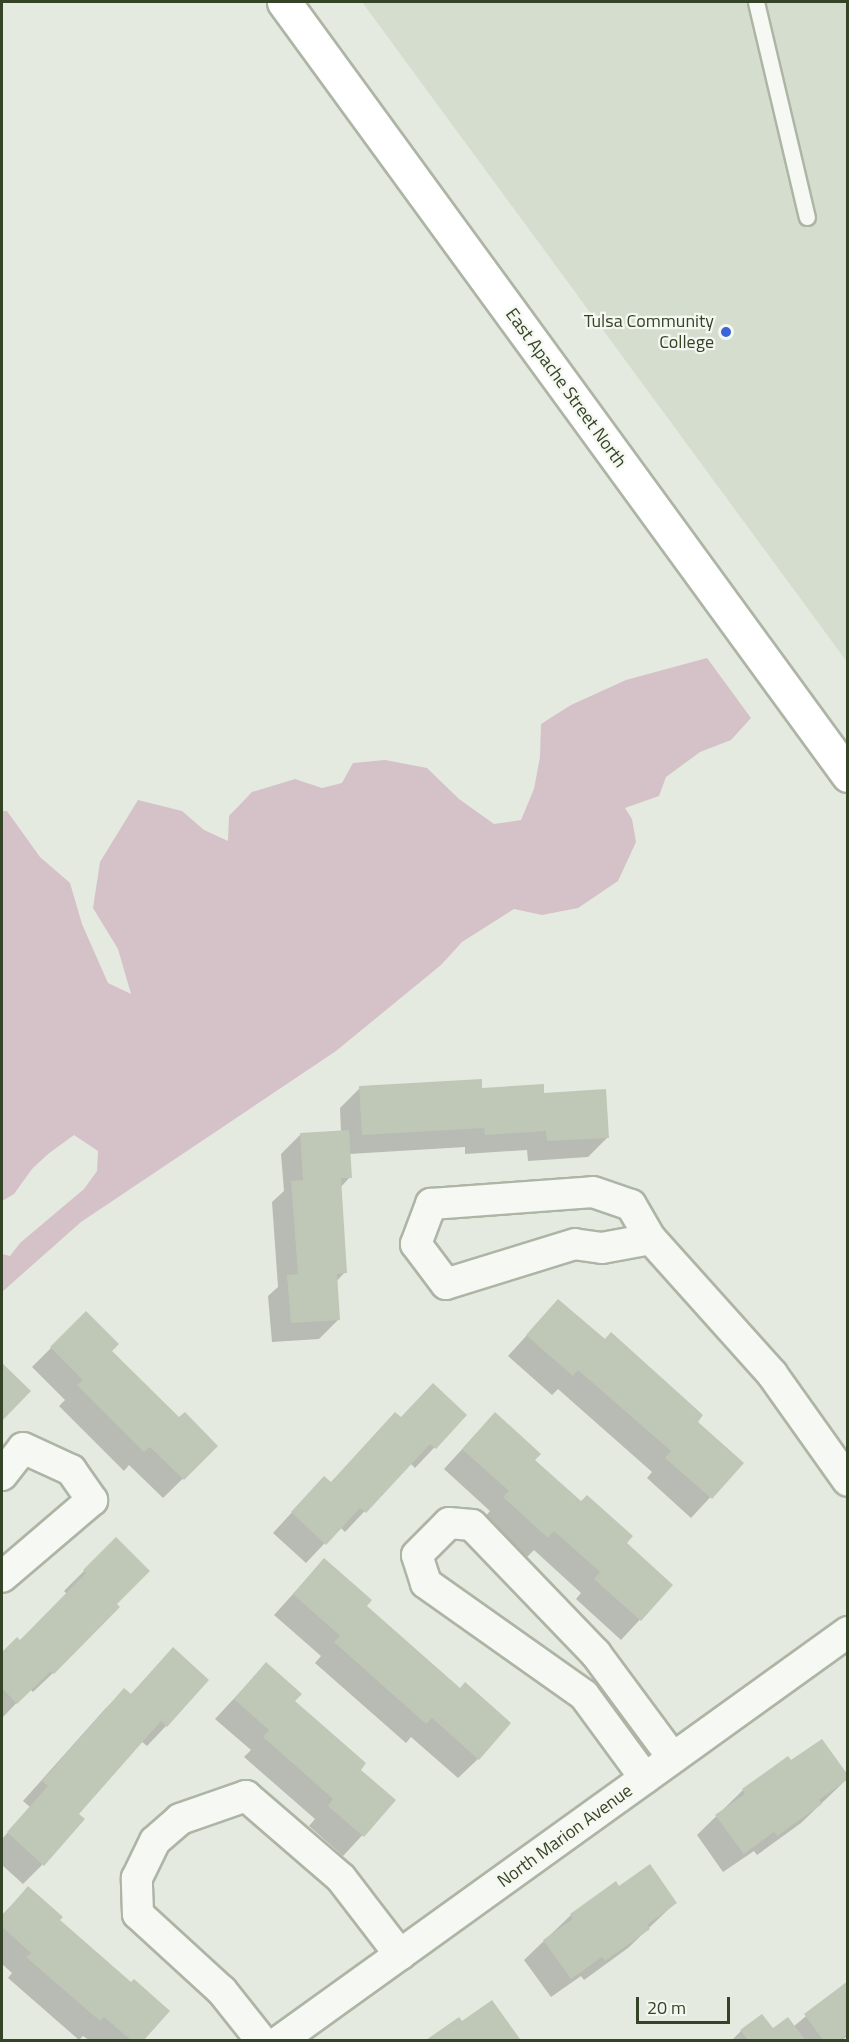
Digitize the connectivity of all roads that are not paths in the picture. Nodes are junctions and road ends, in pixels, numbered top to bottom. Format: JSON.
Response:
{"nodes":[{"id":1,"x":284,"y":2,"type":"edge"},
{"id":2,"x":756,"y":2,"type":"edge"},
{"id":3,"x":807,"y":217,"type":"dead end"},
{"id":4,"x":848,"y":775,"type":"edge"},
{"id":5,"x":651,"y":1239,"type":"junction"},
{"id":6,"x":2,"y":1475,"type":"edge"},
{"id":7,"x":848,"y":1481,"type":"edge"},
{"id":8,"x":2,"y":1577,"type":"edge"},
{"id":9,"x":848,"y":1632,"type":"edge"},
{"id":10,"x":673,"y":1758,"type":"junction"},
{"id":11,"x":645,"y":1778,"type":"junction"},
{"id":12,"x":400,"y":1955,"type":"junction"},
{"id":13,"x":261,"y":2040,"type":"edge"},
{"id":14,"x":282,"y":2040,"type":"edge"}],
"edges":[{"from":1,"to":4,"type":"main road","name":"East Apache Street North"},
{"from":2,"to":3,"type":"lane"},
{"from":5,"to":5,"type":"street"},
{"from":5,"to":7,"type":"street"},
{"from":6,"to":8,"type":"street"},
{"from":9,"to":10,"type":"street","name":"North Marion Avenue"},
{"from":10,"to":11,"type":"street","name":"North Marion Avenue"},
{"from":10,"to":11,"type":"street"},
{"from":11,"to":12,"type":"street","name":"North Marion Avenue"},
{"from":12,"to":13,"type":"street"},
{"from":12,"to":14,"type":"street","name":"North Marion Avenue"}]}
